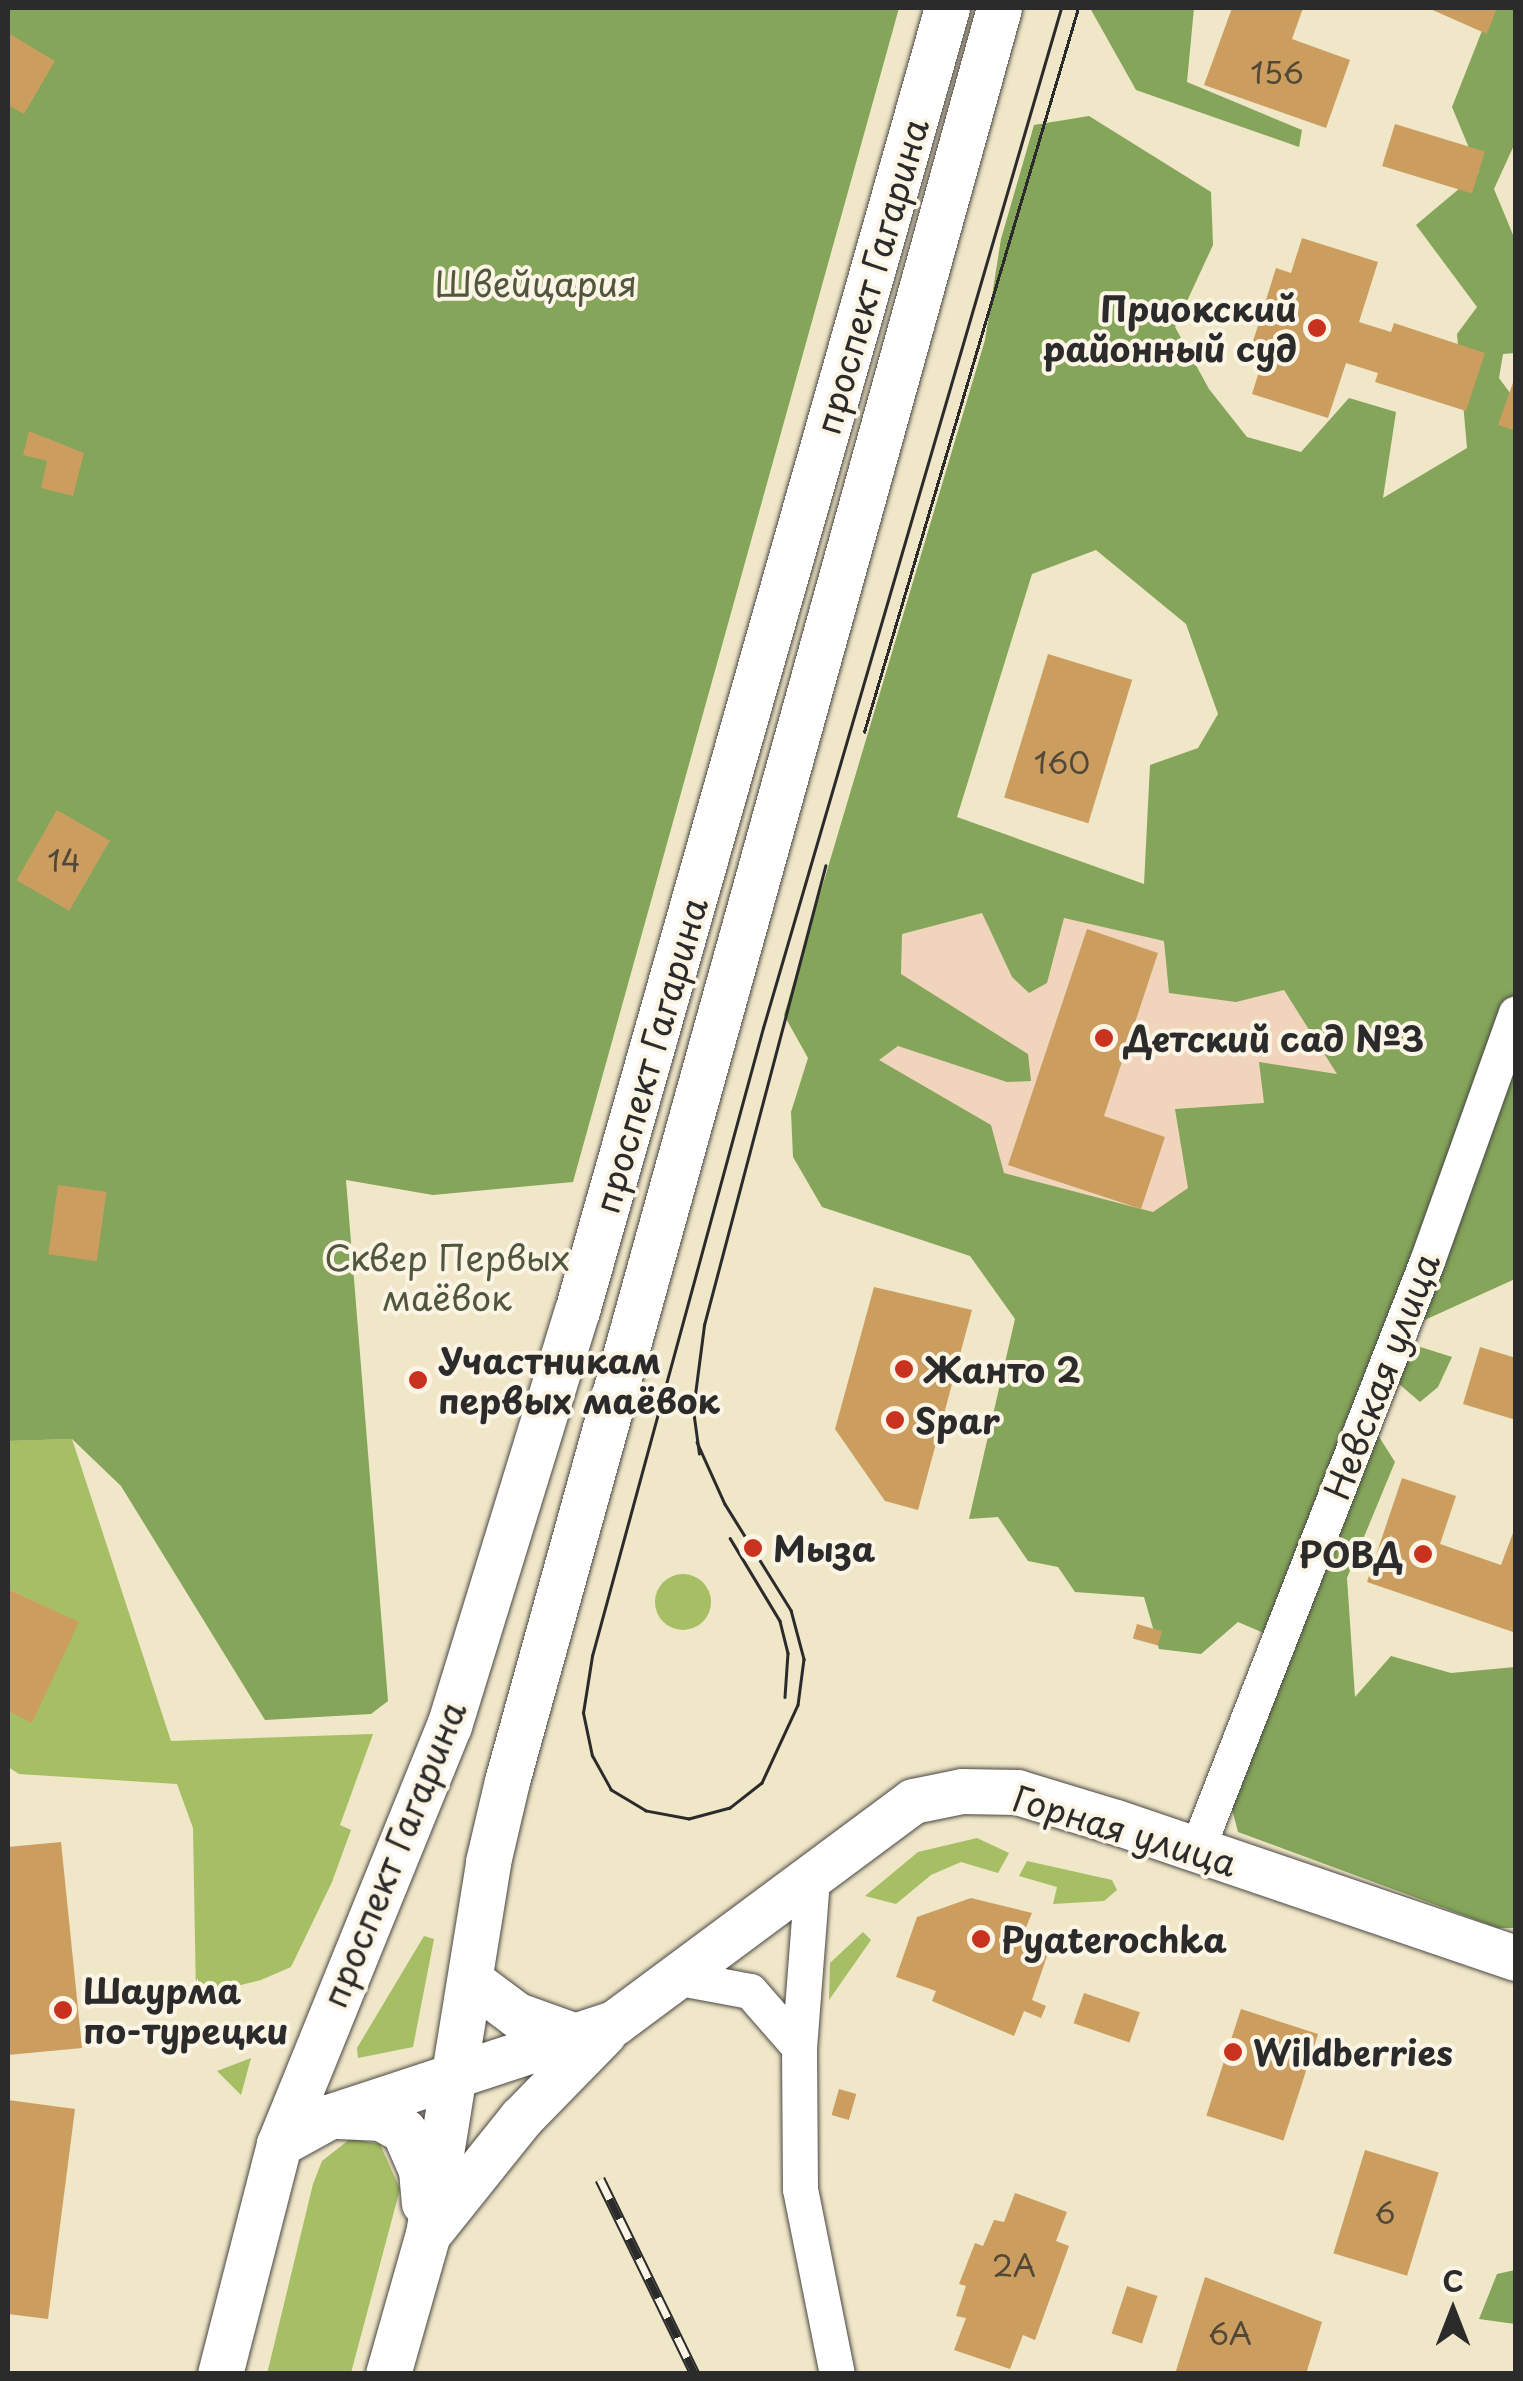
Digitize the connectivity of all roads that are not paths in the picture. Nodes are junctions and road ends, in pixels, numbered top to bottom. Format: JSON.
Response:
{"nodes":[{"id":1,"x":948,"y":8,"type":"edge"},
{"id":2,"x":999,"y":8,"type":"edge"},
{"id":3,"x":1516,"y":1013,"type":"edge"},
{"id":4,"x":1197,"y":1850,"type":"junction"},
{"id":5,"x":812,"y":1878,"type":"junction"},
{"id":6,"x":1516,"y":1958,"type":"edge"},
{"id":7,"x":680,"y":1978,"type":"junction"},
{"id":8,"x":470,"y":1980,"type":"junction"},
{"id":9,"x":598,"y":2030,"type":"junction"},
{"id":10,"x":799,"y":2047,"type":"junction"},
{"id":11,"x":456,"y":2076,"type":"junction"},
{"id":12,"x":328,"y":2116,"type":"junction"},
{"id":13,"x":278,"y":2144,"type":"junction"},
{"id":14,"x":428,"y":2234,"type":"junction"},
{"id":15,"x":220,"y":2374,"type":"edge"},
{"id":16,"x":388,"y":2374,"type":"edge"},
{"id":17,"x":836,"y":2374,"type":"edge"}],
"edges":[{"from":1,"to":13,"type":"main road","name":"проспект Гагарина"},
{"from":2,"to":8,"type":"main road","name":"проспект Гагарина"},
{"from":3,"to":4,"type":"street","name":"Невская улица"},
{"from":4,"to":5,"type":"main road","name":"Горная улица"},
{"from":4,"to":6,"type":"main road","name":"Горная улица"},
{"from":5,"to":7,"type":"main road","name":"Горная улица"},
{"from":5,"to":10,"type":"street"},
{"from":7,"to":9,"type":"main road","name":"Горная улица"},
{"from":7,"to":10,"type":"street"},
{"from":8,"to":9,"type":"main road"},
{"from":8,"to":11,"type":"main road","name":"проспект Гагарина"},
{"from":9,"to":11,"type":"main road","name":"Горная улица"},
{"from":9,"to":14,"type":"main road","name":"Горная улица"},
{"from":10,"to":17,"type":"street"},
{"from":11,"to":12,"type":"main road","name":"Горная улица"},
{"from":11,"to":14,"type":"main road","name":"проспект Гагарина"},
{"from":12,"to":13,"type":"main road","name":"Горная улица"},
{"from":12,"to":14,"type":"main road","name":"проспект Гагарина"},
{"from":13,"to":15,"type":"main road","name":"проспект Гагарина"},
{"from":14,"to":16,"type":"main road","name":"проспект Гагарина"}]}
